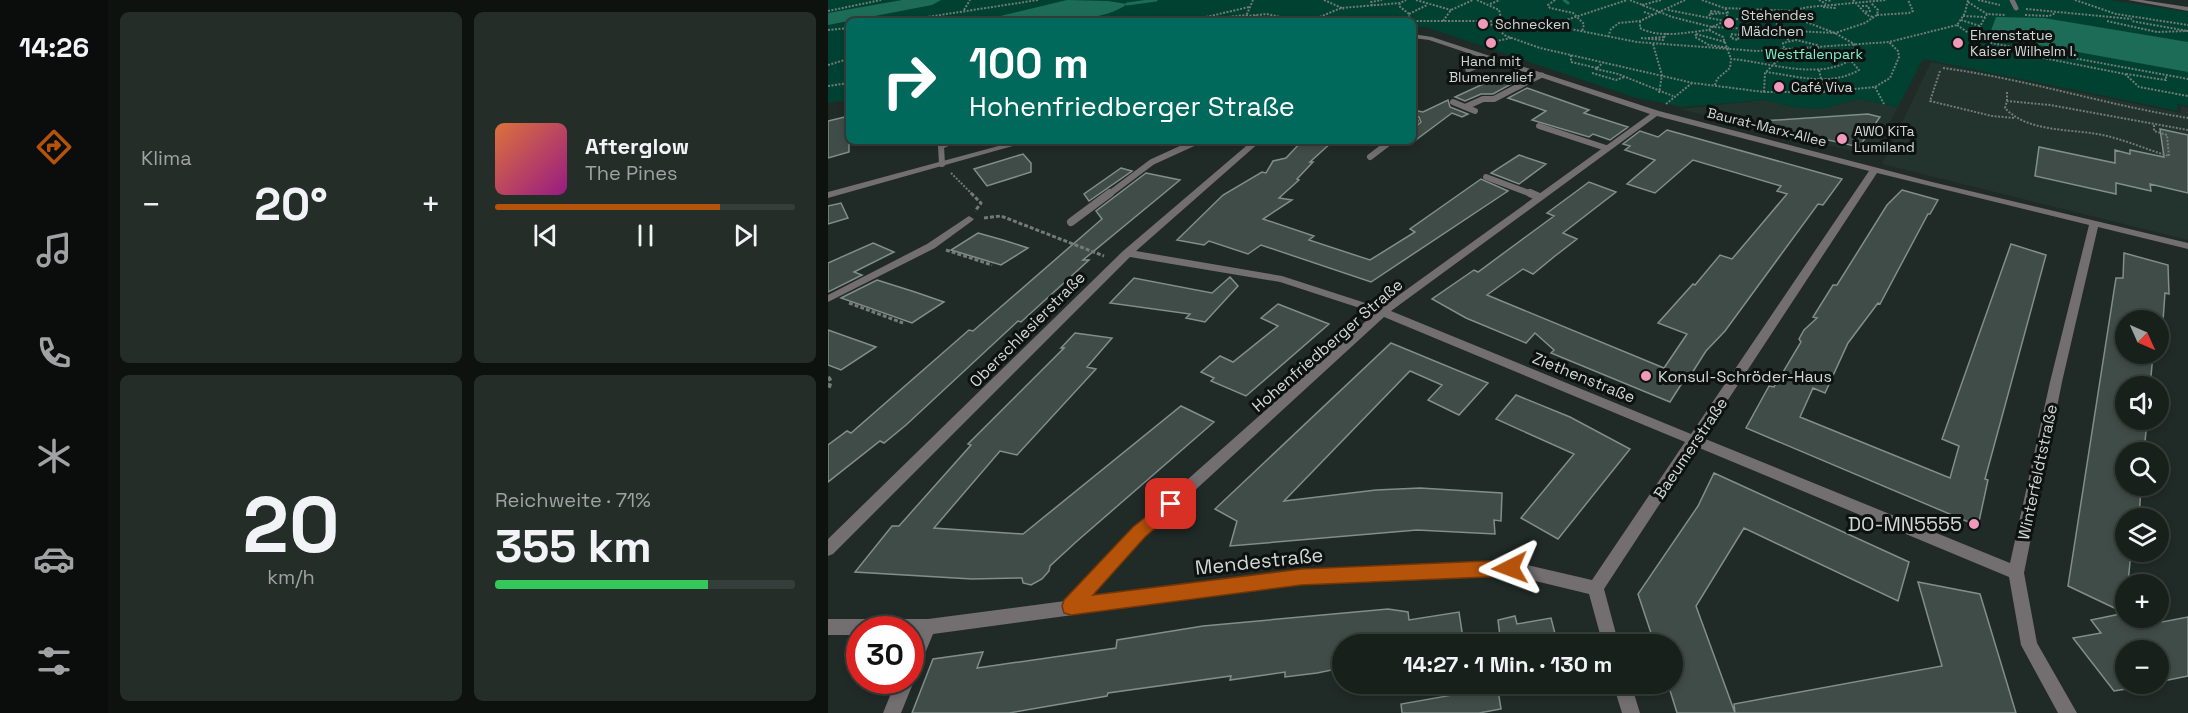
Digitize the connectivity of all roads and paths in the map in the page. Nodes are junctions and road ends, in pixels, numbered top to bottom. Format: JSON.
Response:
{"nodes":[{"id":1,"x":881,"y":0,"type":"edge"},
{"id":2,"x":970,"y":0,"type":"edge"},
{"id":3,"x":1038,"y":0,"type":"edge"},
{"id":4,"x":1253,"y":0,"type":"edge"},
{"id":5,"x":1324,"y":0,"type":"edge"},
{"id":6,"x":1382,"y":0,"type":"edge"},
{"id":7,"x":1406,"y":0,"type":"edge"},
{"id":8,"x":1416,"y":0,"type":"edge"},
{"id":9,"x":1473,"y":0,"type":"edge"},
{"id":10,"x":1477,"y":0,"type":"edge"},
{"id":11,"x":1500,"y":0,"type":"edge"},
{"id":12,"x":1555,"y":0,"type":"edge"},
{"id":13,"x":1629,"y":0,"type":"edge"},
{"id":14,"x":1661,"y":0,"type":"edge"},
{"id":15,"x":1684,"y":0,"type":"edge"},
{"id":16,"x":1702,"y":0,"type":"edge"},
{"id":17,"x":1819,"y":0,"type":"edge"},
{"id":18,"x":1825,"y":0,"type":"edge"},
{"id":19,"x":1853,"y":0,"type":"edge"},
{"id":20,"x":1866,"y":0,"type":"edge"},
{"id":21,"x":1880,"y":0,"type":"edge"},
{"id":22,"x":1886,"y":0,"type":"edge"},
{"id":23,"x":1908,"y":0,"type":"edge"},
{"id":24,"x":2012,"y":0,"type":"edge"},
{"id":25,"x":2075,"y":0,"type":"edge"},
{"id":26,"x":2131,"y":0,"type":"edge"},
{"id":27,"x":1968,"y":1,"type":"edge"},
{"id":28,"x":1833,"y":2,"type":"edge"},
{"id":29,"x":1870,"y":2,"type":"junction"},
{"id":30,"x":1654,"y":3,"type":"junction"},
{"id":31,"x":1857,"y":3,"type":"junction"},
{"id":32,"x":1400,"y":4,"type":"junction"},
{"id":33,"x":1490,"y":4,"type":"junction"},
{"id":34,"x":1427,"y":5,"type":"junction"},
{"id":35,"x":1642,"y":5,"type":"junction"},
{"id":36,"x":1820,"y":5,"type":"junction"},
{"id":37,"x":1826,"y":5,"type":"junction"},
{"id":38,"x":1996,"y":5,"type":"dead end"},
{"id":39,"x":1861,"y":6,"type":"junction"},
{"id":40,"x":1249,"y":7,"type":"junction"},
{"id":41,"x":1373,"y":7,"type":"junction"},
{"id":42,"x":1724,"y":8,"type":"junction"},
{"id":43,"x":1869,"y":8,"type":"junction"},
{"id":44,"x":1877,"y":8,"type":"junction"},
{"id":45,"x":2016,"y":8,"type":"dead end"},
{"id":46,"x":1344,"y":9,"type":"junction"},
{"id":47,"x":1666,"y":9,"type":"junction"},
{"id":48,"x":2188,"y":9,"type":"edge"},
{"id":49,"x":1450,"y":10,"type":"junction"},
{"id":50,"x":828,"y":11,"type":"edge"},
{"id":51,"x":963,"y":11,"type":"junction"},
{"id":52,"x":1762,"y":11,"type":"junction"},
{"id":53,"x":1644,"y":12,"type":"dead end"},
{"id":54,"x":1794,"y":12,"type":"junction"},
{"id":55,"x":1864,"y":12,"type":"junction"},
{"id":56,"x":1660,"y":13,"type":"junction"},
{"id":57,"x":1728,"y":13,"type":"junction"},
{"id":58,"x":1766,"y":13,"type":"junction"},
{"id":59,"x":1409,"y":14,"type":"junction"},
{"id":60,"x":1654,"y":15,"type":"junction"},
{"id":61,"x":2003,"y":15,"type":"dead end"},
{"id":62,"x":2067,"y":15,"type":"dead end"},
{"id":63,"x":1246,"y":16,"type":"junction"},
{"id":64,"x":1254,"y":16,"type":"junction"},
{"id":65,"x":1875,"y":16,"type":"junction"},
{"id":66,"x":1963,"y":16,"type":"junction"},
{"id":67,"x":1339,"y":17,"type":"dead end"},
{"id":68,"x":1365,"y":17,"type":"dead end"},
{"id":69,"x":1578,"y":17,"type":"junction"},
{"id":70,"x":920,"y":18,"type":"edge"},
{"id":71,"x":1207,"y":18,"type":"edge"},
{"id":72,"x":1222,"y":18,"type":"edge"},
{"id":73,"x":1260,"y":18,"type":"edge"},
{"id":74,"x":1277,"y":18,"type":"edge"},
{"id":75,"x":1314,"y":18,"type":"joint"},
{"id":76,"x":1368,"y":18,"type":"edge"},
{"id":77,"x":1408,"y":18,"type":"edge"},
{"id":78,"x":1706,"y":18,"type":"junction"},
{"id":79,"x":1756,"y":18,"type":"junction"},
{"id":80,"x":1790,"y":18,"type":"junction"},
{"id":81,"x":1774,"y":19,"type":"junction"},
{"id":82,"x":2099,"y":19,"type":"junction"},
{"id":83,"x":1961,"y":20,"type":"junction"},
{"id":84,"x":2132,"y":20,"type":"junction"},
{"id":85,"x":2162,"y":20,"type":"junction"},
{"id":86,"x":1416,"y":21,"type":"edge"},
{"id":87,"x":1443,"y":21,"type":"junction"},
{"id":88,"x":1487,"y":21,"type":"junction"},
{"id":89,"x":1640,"y":21,"type":"junction"},
{"id":90,"x":1725,"y":21,"type":"junction"},
{"id":91,"x":1502,"y":22,"type":"junction"},
{"id":92,"x":2140,"y":23,"type":"junction"},
{"id":93,"x":1551,"y":25,"type":"junction"},
{"id":94,"x":2188,"y":25,"type":"edge"},
{"id":95,"x":1957,"y":26,"type":"junction"},
{"id":96,"x":1980,"y":26,"type":"dead end"},
{"id":97,"x":2161,"y":26,"type":"junction"},
{"id":98,"x":846,"y":28,"type":"edge"},
{"id":99,"x":1711,"y":28,"type":"junction"},
{"id":100,"x":1740,"y":29,"type":"junction"},
{"id":101,"x":1763,"y":29,"type":"junction"},
{"id":102,"x":1771,"y":29,"type":"junction"},
{"id":103,"x":1787,"y":29,"type":"junction"},
{"id":104,"x":828,"y":30,"type":"edge"},
{"id":105,"x":2147,"y":30,"type":"junction"},
{"id":106,"x":2188,"y":30,"type":"edge"},
{"id":107,"x":1582,"y":32,"type":"junction"},
{"id":108,"x":1647,"y":32,"type":"junction"},
{"id":109,"x":1835,"y":33,"type":"junction"},
{"id":110,"x":1739,"y":34,"type":"dead end"},
{"id":111,"x":1665,"y":35,"type":"junction"},
{"id":112,"x":1416,"y":36,"type":"edge"},
{"id":113,"x":1608,"y":37,"type":"junction"},
{"id":114,"x":1512,"y":38,"type":"junction"},
{"id":115,"x":1641,"y":38,"type":"junction"},
{"id":116,"x":1790,"y":40,"type":"junction"},
{"id":117,"x":1492,"y":42,"type":"dead end"},
{"id":118,"x":1637,"y":42,"type":"junction"},
{"id":119,"x":1726,"y":42,"type":"junction"},
{"id":120,"x":1889,"y":42,"type":"junction"},
{"id":121,"x":1653,"y":44,"type":"junction"},
{"id":122,"x":1854,"y":44,"type":"junction"},
{"id":123,"x":1818,"y":48,"type":"junction"},
{"id":124,"x":1729,"y":49,"type":"junction"},
{"id":125,"x":2028,"y":49,"type":"junction"},
{"id":126,"x":1786,"y":50,"type":"junction"},
{"id":127,"x":1571,"y":55,"type":"junction"},
{"id":128,"x":1493,"y":59,"type":"junction"},
{"id":129,"x":1731,"y":59,"type":"junction"},
{"id":130,"x":846,"y":60,"type":"edge"},
{"id":131,"x":2084,"y":60,"type":"junction"},
{"id":132,"x":1604,"y":62,"type":"junction"},
{"id":133,"x":1852,"y":62,"type":"junction"},
{"id":134,"x":1773,"y":64,"type":"junction"},
{"id":135,"x":828,"y":65,"type":"edge"},
{"id":136,"x":2083,"y":66,"type":"junction"},
{"id":137,"x":1597,"y":68,"type":"junction"},
{"id":138,"x":1468,"y":70,"type":"dead end"},
{"id":139,"x":1819,"y":70,"type":"junction"},
{"id":140,"x":1766,"y":72,"type":"junction"},
{"id":141,"x":1616,"y":73,"type":"junction"},
{"id":142,"x":2126,"y":74,"type":"junction"},
{"id":143,"x":1542,"y":75,"type":"junction"},
{"id":144,"x":1662,"y":75,"type":"junction"},
{"id":145,"x":2166,"y":75,"type":"junction"},
{"id":146,"x":1625,"y":77,"type":"junction"},
{"id":147,"x":1610,"y":78,"type":"junction"},
{"id":148,"x":1822,"y":78,"type":"junction"},
{"id":149,"x":1998,"y":78,"type":"junction"},
{"id":150,"x":2188,"y":79,"type":"edge"},
{"id":151,"x":846,"y":83,"type":"edge"},
{"id":152,"x":1693,"y":83,"type":"junction"},
{"id":153,"x":1995,"y":83,"type":"dead end"},
{"id":154,"x":1715,"y":85,"type":"junction"},
{"id":155,"x":828,"y":86,"type":"edge"},
{"id":156,"x":1875,"y":87,"type":"junction"},
{"id":157,"x":1764,"y":92,"type":"junction"},
{"id":158,"x":1824,"y":92,"type":"junction"},
{"id":159,"x":2007,"y":92,"type":"dead end"},
{"id":160,"x":1659,"y":93,"type":"junction"},
{"id":161,"x":1673,"y":96,"type":"junction"},
{"id":162,"x":2188,"y":96,"type":"edge"},
{"id":163,"x":2007,"y":101,"type":"junction"},
{"id":164,"x":1453,"y":102,"type":"dead end"},
{"id":165,"x":1884,"y":104,"type":"dead end"},
{"id":166,"x":1465,"y":107,"type":"junction"},
{"id":167,"x":1475,"y":111,"type":"dead end"},
{"id":168,"x":1656,"y":113,"type":"junction"},
{"id":169,"x":2016,"y":118,"type":"junction"},
{"id":170,"x":2188,"y":118,"type":"edge"},
{"id":171,"x":2154,"y":125,"type":"junction"},
{"id":172,"x":1539,"y":126,"type":"dead end"},
{"id":173,"x":1575,"y":129,"type":"dead end"},
{"id":174,"x":2188,"y":130,"type":"edge"},
{"id":175,"x":1566,"y":135,"type":"junction"},
{"id":176,"x":946,"y":144,"type":"edge"},
{"id":177,"x":1015,"y":144,"type":"edge"},
{"id":178,"x":1191,"y":144,"type":"edge"},
{"id":179,"x":1254,"y":144,"type":"edge"},
{"id":180,"x":1387,"y":144,"type":"edge"},
{"id":181,"x":1606,"y":148,"type":"junction"},
{"id":182,"x":1370,"y":157,"type":"dead end"},
{"id":183,"x":942,"y":164,"type":"junction"},
{"id":184,"x":1875,"y":169,"type":"junction"},
{"id":185,"x":1486,"y":177,"type":"dead end"},
{"id":186,"x":828,"y":195,"type":"edge"},
{"id":187,"x":1539,"y":197,"type":"junction"},
{"id":188,"x":969,"y":219,"type":"junction"},
{"id":189,"x":1071,"y":222,"type":"dead end"},
{"id":190,"x":2094,"y":224,"type":"junction"},
{"id":191,"x":931,"y":246,"type":"junction"},
{"id":192,"x":2188,"y":246,"type":"edge"},
{"id":193,"x":1123,"y":257,"type":"junction"},
{"id":194,"x":992,"y":265,"type":"dead end"},
{"id":195,"x":830,"y":298,"type":"edge"},
{"id":196,"x":1383,"y":312,"type":"junction"},
{"id":197,"x":903,"y":323,"type":"dead end"},
{"id":198,"x":828,"y":377,"type":"edge"},
{"id":199,"x":828,"y":390,"type":"edge"},
{"id":200,"x":1696,"y":440,"type":"junction"},
{"id":201,"x":828,"y":549,"type":"edge"},
{"id":202,"x":2016,"y":573,"type":"junction"},
{"id":203,"x":1596,"y":588,"type":"junction"},
{"id":204,"x":1071,"y":606,"type":"junction"},
{"id":205,"x":828,"y":627,"type":"edge"},
{"id":206,"x":928,"y":627,"type":"junction"},
{"id":207,"x":1608,"y":634,"type":"edge"},
{"id":208,"x":924,"y":636,"type":"edge"},
{"id":209,"x":900,"y":694,"type":"edge"},
{"id":210,"x":1625,"y":694,"type":"edge"},
{"id":211,"x":892,"y":713,"type":"edge"},
{"id":212,"x":1631,"y":713,"type":"edge"},
{"id":213,"x":2068,"y":713,"type":"edge"}],
"edges":[{"from":1,"to":50,"type":"path"},
{"from":2,"to":51,"type":"path"},
{"from":3,"to":51,"type":"path"},
{"from":4,"to":40,"type":"path"},
{"from":5,"to":46,"type":"path"},
{"from":6,"to":41,"type":"path"},
{"from":7,"to":32,"type":"path"},
{"from":8,"to":34,"type":"path"},
{"from":9,"to":49,"type":"path"},
{"from":10,"to":33,"type":"path"},
{"from":11,"to":33,"type":"path"},
{"from":12,"to":69,"type":"path"},
{"from":13,"to":35,"type":"path"},
{"from":13,"to":69,"type":"path"},
{"from":14,"to":30,"type":"path"},
{"from":15,"to":47,"type":"path"},
{"from":16,"to":42,"type":"path"},
{"from":17,"to":37,"type":"path"},
{"from":18,"to":28,"type":"path"},
{"from":19,"to":31,"type":"path"},
{"from":20,"to":29,"type":"path"},
{"from":21,"to":22,"type":"path"},
{"from":21,"to":29,"type":"path"},
{"from":21,"to":44,"type":"path"},
{"from":23,"to":65,"type":"path"},
{"from":24,"to":45,"type":"lane"},
{"from":25,"to":84,"type":"path"},
{"from":26,"to":48,"type":"street"},
{"from":27,"to":66,"type":"path"},
{"from":27,"to":66,"type":"path"},
{"from":28,"to":31,"type":"path"},
{"from":28,"to":36,"type":"path"},
{"from":28,"to":37,"type":"path"},
{"from":29,"to":31,"type":"path"},
{"from":29,"to":44,"type":"path"},
{"from":30,"to":35,"type":"path"},
{"from":30,"to":47,"type":"path"},
{"from":31,"to":39,"type":"path"},
{"from":32,"to":41,"type":"path"},
{"from":32,"to":59,"type":"path"},
{"from":33,"to":91,"type":"path"},
{"from":34,"to":49,"type":"path"},
{"from":34,"to":59,"type":"path"},
{"from":35,"to":56,"type":"path"},
{"from":36,"to":37,"type":"path"},
{"from":36,"to":54,"type":"path"},
{"from":38,"to":61,"type":"path"},
{"from":39,"to":43,"type":"path"},
{"from":39,"to":55,"type":"path"},
{"from":40,"to":63,"type":"path"},
{"from":40,"to":71,"type":"path"},
{"from":41,"to":46,"type":"path"},
{"from":42,"to":52,"type":"path"},
{"from":42,"to":57,"type":"path"},
{"from":43,"to":44,"type":"path"},
{"from":43,"to":55,"type":"path"},
{"from":44,"to":65,"type":"path"},
{"from":46,"to":75,"type":"path"},
{"from":47,"to":56,"type":"path"},
{"from":47,"to":78,"type":"path"},
{"from":49,"to":87,"type":"path"},
{"from":51,"to":70,"type":"path"},
{"from":52,"to":54,"type":"path"},
{"from":52,"to":58,"type":"path"},
{"from":53,"to":60,"type":"path"},
{"from":54,"to":58,"type":"path"},
{"from":54,"to":80,"type":"path"},
{"from":55,"to":65,"type":"path"},
{"from":56,"to":60,"type":"path"},
{"from":56,"to":99,"type":"path"},
{"from":57,"to":78,"type":"path"},
{"from":57,"to":90,"type":"path"},
{"from":58,"to":81,"type":"path"},
{"from":59,"to":77,"type":"path"},
{"from":60,"to":89,"type":"path"},
{"from":62,"to":82,"type":"path"},
{"from":63,"to":64,"type":"path"},
{"from":63,"to":72,"type":"path"},
{"from":64,"to":73,"type":"path"},
{"from":64,"to":74,"type":"path"},
{"from":65,"to":109,"type":"path"},
{"from":66,"to":83,"type":"path"},
{"from":67,"to":75,"type":"path"},
{"from":68,"to":76,"type":"path"},
{"from":69,"to":93,"type":"path"},
{"from":69,"to":107,"type":"path"},
{"from":78,"to":90,"type":"path"},
{"from":79,"to":81,"type":"path"},
{"from":79,"to":90,"type":"path"},
{"from":79,"to":101,"type":"path"},
{"from":80,"to":81,"type":"path"},
{"from":80,"to":109,"type":"path"},
{"from":81,"to":103,"type":"path"},
{"from":82,"to":84,"type":"path"},
{"from":82,"to":105,"type":"path"},
{"from":83,"to":95,"type":"path"},
{"from":83,"to":96,"type":"path"},
{"from":84,"to":85,"type":"path"},
{"from":84,"to":92,"type":"path"},
{"from":85,"to":94,"type":"path"},
{"from":85,"to":97,"type":"path"},
{"from":86,"to":87,"type":"path"},
{"from":87,"to":88,"type":"path"},
{"from":88,"to":91,"type":"path"},
{"from":88,"to":114,"type":"path"},
{"from":89,"to":108,"type":"path"},
{"from":89,"to":113,"type":"path"},
{"from":90,"to":99,"type":"path"},
{"from":91,"to":93,"type":"path"},
{"from":92,"to":97,"type":"path"},
{"from":92,"to":105,"type":"path"},
{"from":93,"to":107,"type":"path"},
{"from":95,"to":120,"type":"path"},
{"from":95,"to":125,"type":"path"},
{"from":97,"to":106,"type":"path"},
{"from":98,"to":104,"type":"path"},
{"from":99,"to":100,"type":"path"},
{"from":99,"to":111,"type":"path"},
{"from":99,"to":119,"type":"path"},
{"from":100,"to":101,"type":"path"},
{"from":100,"to":110,"type":"path"},
{"from":101,"to":102,"type":"path"},
{"from":102,"to":103,"type":"path"},
{"from":102,"to":116,"type":"path"},
{"from":103,"to":109,"type":"path"},
{"from":105,"to":106,"type":"path"},
{"from":107,"to":113,"type":"path"},
{"from":108,"to":111,"type":"path"},
{"from":108,"to":115,"type":"path"},
{"from":109,"to":122,"type":"path"},
{"from":111,"to":115,"type":"path"},
{"from":112,"to":128,"type":"street","name":"Baurat-Marx-Allee"},
{"from":113,"to":118,"type":"path"},
{"from":114,"to":117,"type":"path"},
{"from":114,"to":127,"type":"path"},
{"from":115,"to":118,"type":"path"},
{"from":116,"to":123,"type":"path"},
{"from":116,"to":126,"type":"path"},
{"from":118,"to":121,"type":"path"},
{"from":119,"to":124,"type":"path"},
{"from":119,"to":124,"type":"path"},
{"from":120,"to":122,"type":"path"},
{"from":120,"to":156,"type":"path"},
{"from":121,"to":124,"type":"path"},
{"from":121,"to":144,"type":"path"},
{"from":122,"to":123,"type":"path"},
{"from":122,"to":133,"type":"path"},
{"from":123,"to":126,"type":"path"},
{"from":123,"to":133,"type":"path"},
{"from":124,"to":126,"type":"path"},
{"from":124,"to":129,"type":"path"},
{"from":125,"to":131,"type":"path"},
{"from":125,"to":136,"type":"path"},
{"from":126,"to":134,"type":"path"},
{"from":127,"to":132,"type":"path"},
{"from":127,"to":137,"type":"path"},
{"from":128,"to":138,"type":"lane"},
{"from":128,"to":143,"type":"street","name":"Baurat-Marx-Allee"},
{"from":129,"to":134,"type":"path"},
{"from":129,"to":154,"type":"path"},
{"from":130,"to":135,"type":"path"},
{"from":131,"to":136,"type":"path"},
{"from":131,"to":145,"type":"path"},
{"from":132,"to":137,"type":"path"},
{"from":132,"to":144,"type":"path"},
{"from":133,"to":139,"type":"path"},
{"from":133,"to":148,"type":"path"},
{"from":134,"to":139,"type":"path"},
{"from":134,"to":140,"type":"path"},
{"from":136,"to":142,"type":"path"},
{"from":137,"to":141,"type":"path"},
{"from":137,"to":147,"type":"path"},
{"from":139,"to":148,"type":"path"},
{"from":140,"to":148,"type":"path"},
{"from":140,"to":157,"type":"path"},
{"from":141,"to":146,"type":"path"},
{"from":141,"to":147,"type":"path"},
{"from":142,"to":145,"type":"path"},
{"from":142,"to":162,"type":"path"},
{"from":143,"to":166,"type":"lane"},
{"from":143,"to":168,"type":"street","name":"Baurat-Marx-Allee"},
{"from":144,"to":152,"type":"path"},
{"from":144,"to":160,"type":"path"},
{"from":145,"to":150,"type":"path"},
{"from":146,"to":147,"type":"path"},
{"from":146,"to":160,"type":"path"},
{"from":148,"to":158,"type":"path"},
{"from":149,"to":153,"type":"path"},
{"from":149,"to":169,"type":"path"},
{"from":149,"to":170,"type":"path"},
{"from":151,"to":155,"type":"path"},
{"from":152,"to":154,"type":"path"},
{"from":152,"to":161,"type":"path"},
{"from":154,"to":157,"type":"path"},
{"from":156,"to":158,"type":"path"},
{"from":156,"to":165,"type":"path"},
{"from":157,"to":158,"type":"path"},
{"from":159,"to":163,"type":"path"},
{"from":160,"to":161,"type":"path"},
{"from":161,"to":168,"type":"path"},
{"from":163,"to":169,"type":"path"},
{"from":163,"to":171,"type":"path"},
{"from":164,"to":166,"type":"lane"},
{"from":166,"to":167,"type":"lane"},
{"from":168,"to":181,"type":"street","name":"Hohenfriedberger Straße"},
{"from":168,"to":184,"type":"street","name":"Baurat-Marx-Allee"},
{"from":169,"to":171,"type":"path"},
{"from":171,"to":174,"type":"path"},
{"from":172,"to":175,"type":"lane"},
{"from":173,"to":175,"type":"lane"},
{"from":175,"to":181,"type":"lane"},
{"from":176,"to":183,"type":"lane"},
{"from":177,"to":183,"type":"street"},
{"from":178,"to":189,"type":"lane"},
{"from":179,"to":193,"type":"street","name":"Oberschlesierstraße"},
{"from":180,"to":182,"type":"lane"},
{"from":181,"to":187,"type":"street","name":"Hohenfriedberger Straße"},
{"from":183,"to":186,"type":"street"},
{"from":183,"to":188,"type":"path"},
{"from":184,"to":190,"type":"street","name":"Baurat-Marx-Allee"},
{"from":184,"to":200,"type":"street","name":"Baeumerstraße"},
{"from":185,"to":187,"type":"lane"},
{"from":187,"to":196,"type":"street","name":"Hohenfriedberger Straße"},
{"from":188,"to":191,"type":"street"},
{"from":188,"to":193,"type":"path"},
{"from":190,"to":192,"type":"street","name":"Baurat-Marx-Allee"},
{"from":190,"to":202,"type":"street","name":"Winterfeldtstraße"},
{"from":191,"to":194,"type":"path"},
{"from":191,"to":195,"type":"street"},
{"from":193,"to":196,"type":"street","name":"Ziethenstraße"},
{"from":193,"to":201,"type":"street","name":"Oberschlesierstraße"},
{"from":195,"to":197,"type":"path"},
{"from":196,"to":200,"type":"street","name":"Ziethenstraße"},
{"from":196,"to":204,"type":"street","name":"Hohenfriedberger Straße"},
{"from":198,"to":199,"type":"path"},
{"from":200,"to":202,"type":"street","name":"Ziethenstraße"},
{"from":200,"to":203,"type":"street","name":"Baeumerstraße"},
{"from":202,"to":213,"type":"street","name":"Winterfeldtstraße"},
{"from":203,"to":204,"type":"street","name":"Mendestraße"},
{"from":203,"to":207,"type":"street"},
{"from":204,"to":206,"type":"street","name":"Mendestraße"},
{"from":205,"to":206,"type":"street","name":"Mendestraße"},
{"from":206,"to":208,"type":"street"},
{"from":209,"to":211,"type":"street"},
{"from":210,"to":212,"type":"street"}]}
